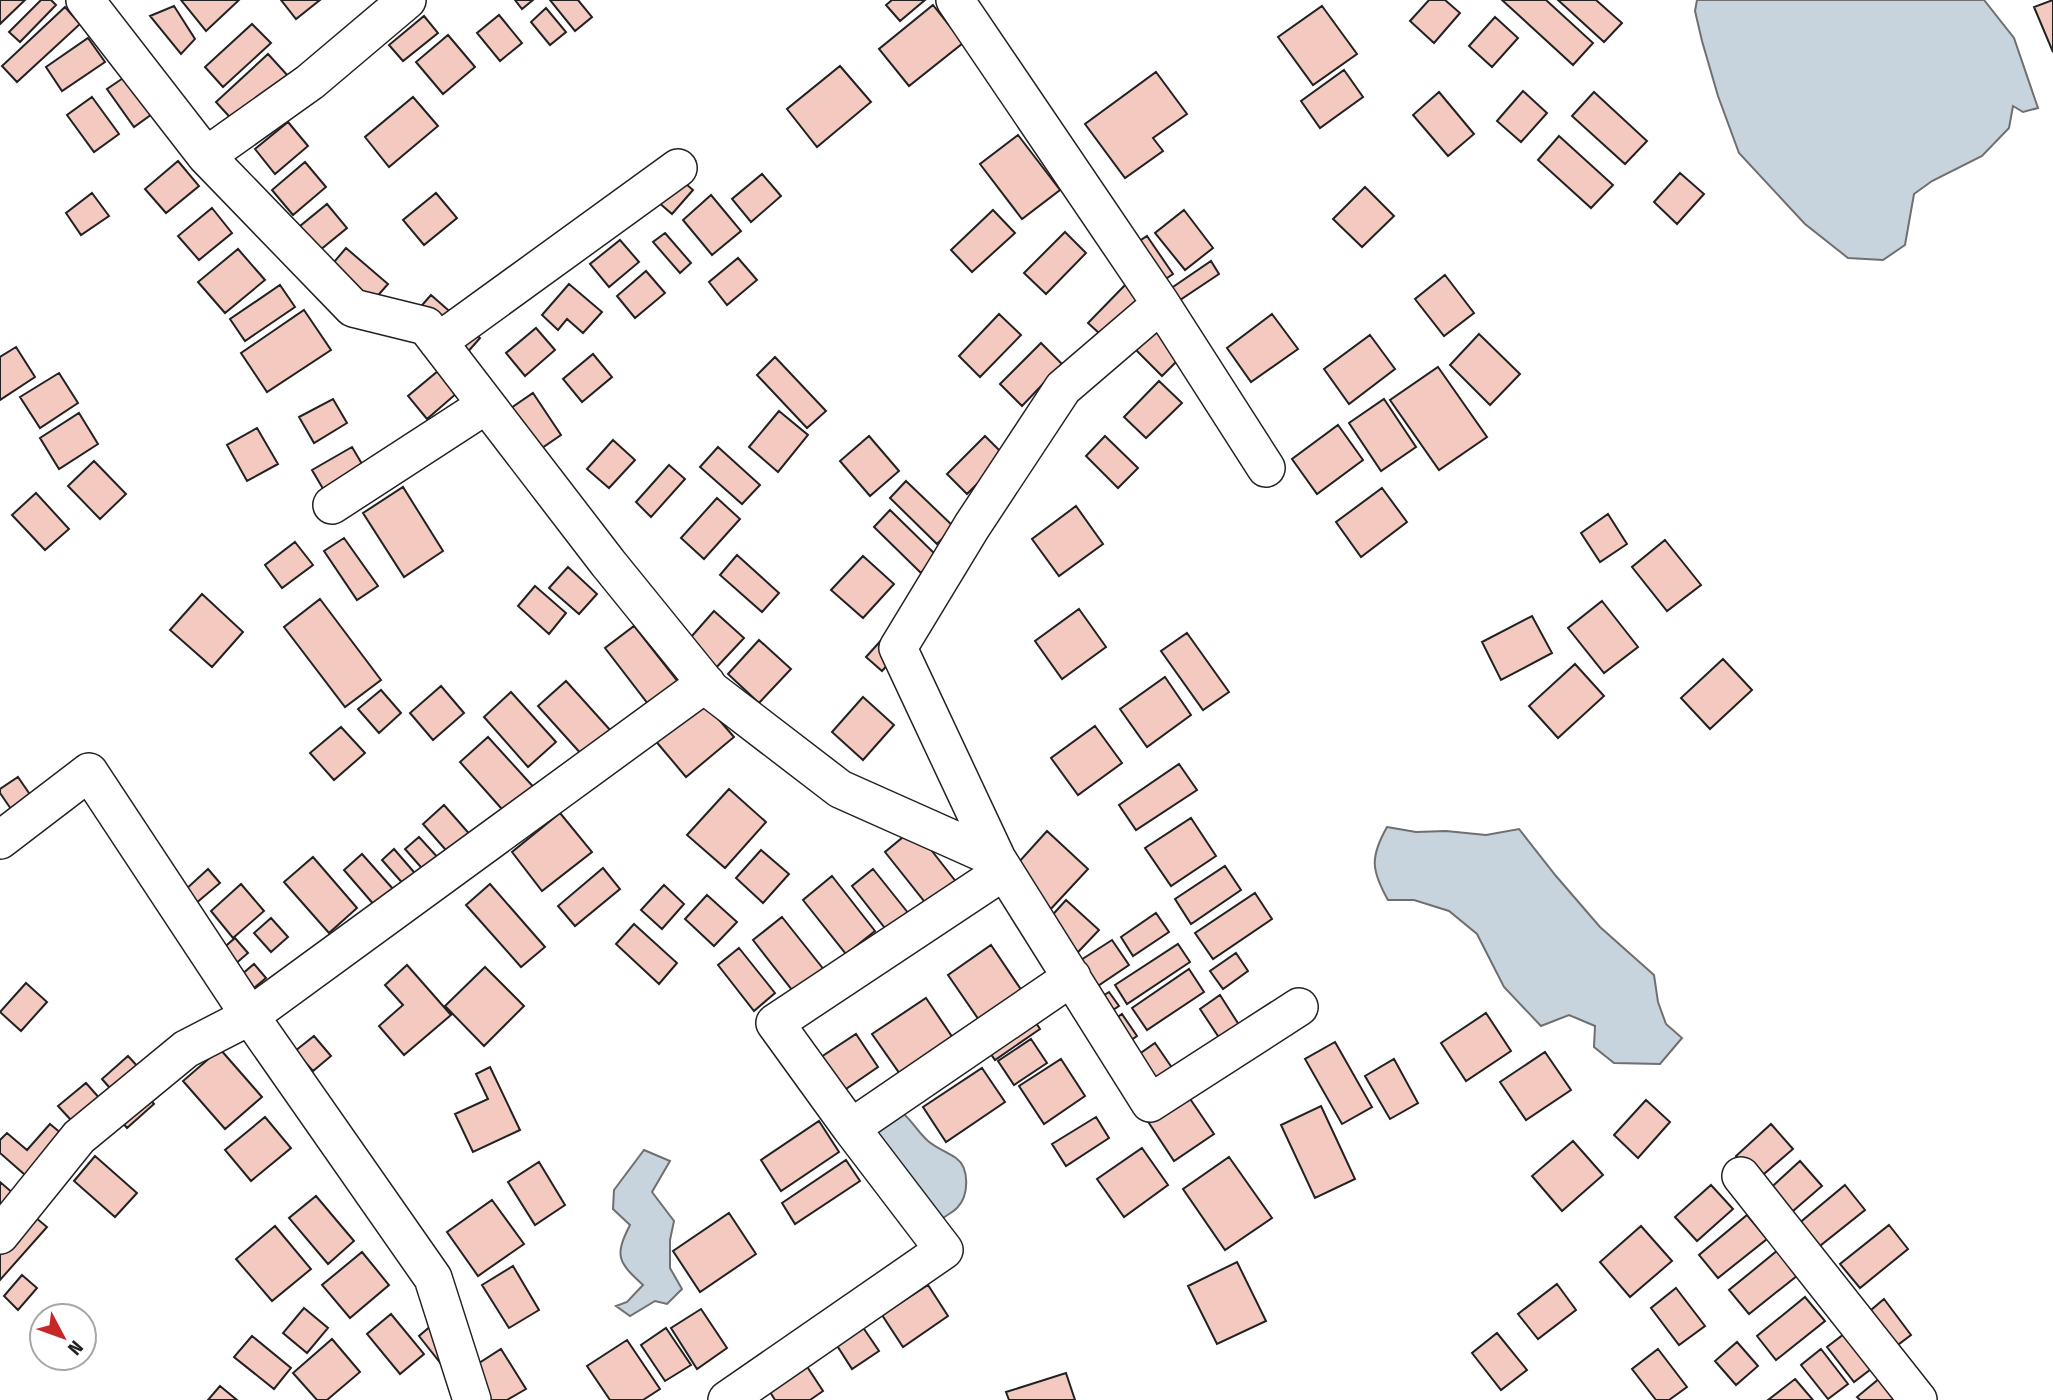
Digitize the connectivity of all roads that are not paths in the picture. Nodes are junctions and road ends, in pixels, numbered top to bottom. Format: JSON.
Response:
{"nodes":[{"id":1,"x":85,"y":0,"type":"edge"},
{"id":2,"x":407,"y":0,"type":"edge"},
{"id":3,"x":955,"y":0,"type":"edge"},
{"id":4,"x":206,"y":156,"type":"junction"},
{"id":5,"x":677,"y":168,"type":"dead end"},
{"id":6,"x":1161,"y":304,"type":"junction"},
{"id":7,"x":438,"y":342,"type":"junction"},
{"id":8,"x":486,"y":405,"type":"junction"},
{"id":9,"x":1266,"y":468,"type":"dead end"},
{"id":10,"x":332,"y":505,"type":"dead end"},
{"id":11,"x":706,"y":683,"type":"junction"},
{"id":12,"x":0,"y":840,"type":"edge"},
{"id":13,"x":1001,"y":865,"type":"junction"},
{"id":14,"x":1072,"y":977,"type":"junction"},
{"id":15,"x":1299,"y":1007,"type":"dead end"},
{"id":16,"x":250,"y":1016,"type":"junction"},
{"id":17,"x":851,"y":1128,"type":"junction"},
{"id":18,"x":1741,"y":1176,"type":"dead end"},
{"id":19,"x":0,"y":1235,"type":"edge"},
{"id":20,"x":472,"y":1400,"type":"edge"},
{"id":21,"x":727,"y":1400,"type":"edge"},
{"id":22,"x":1918,"y":1400,"type":"edge"}],
"edges":[{"from":1,"to":4,"type":"street"},
{"from":2,"to":4,"type":"street"},
{"from":3,"to":6,"type":"street"},
{"from":4,"to":7,"type":"street"},
{"from":5,"to":7,"type":"street"},
{"from":6,"to":9,"type":"street"},
{"from":6,"to":13,"type":"street"},
{"from":7,"to":8,"type":"street"},
{"from":8,"to":10,"type":"street"},
{"from":8,"to":11,"type":"street"},
{"from":11,"to":13,"type":"street"},
{"from":11,"to":16,"type":"street"},
{"from":12,"to":16,"type":"street"},
{"from":13,"to":14,"type":"street"},
{"from":13,"to":17,"type":"street"},
{"from":14,"to":15,"type":"street"},
{"from":14,"to":17,"type":"street"},
{"from":16,"to":19,"type":"street"},
{"from":16,"to":20,"type":"street"},
{"from":17,"to":21,"type":"street"},
{"from":18,"to":22,"type":"street"}]}
